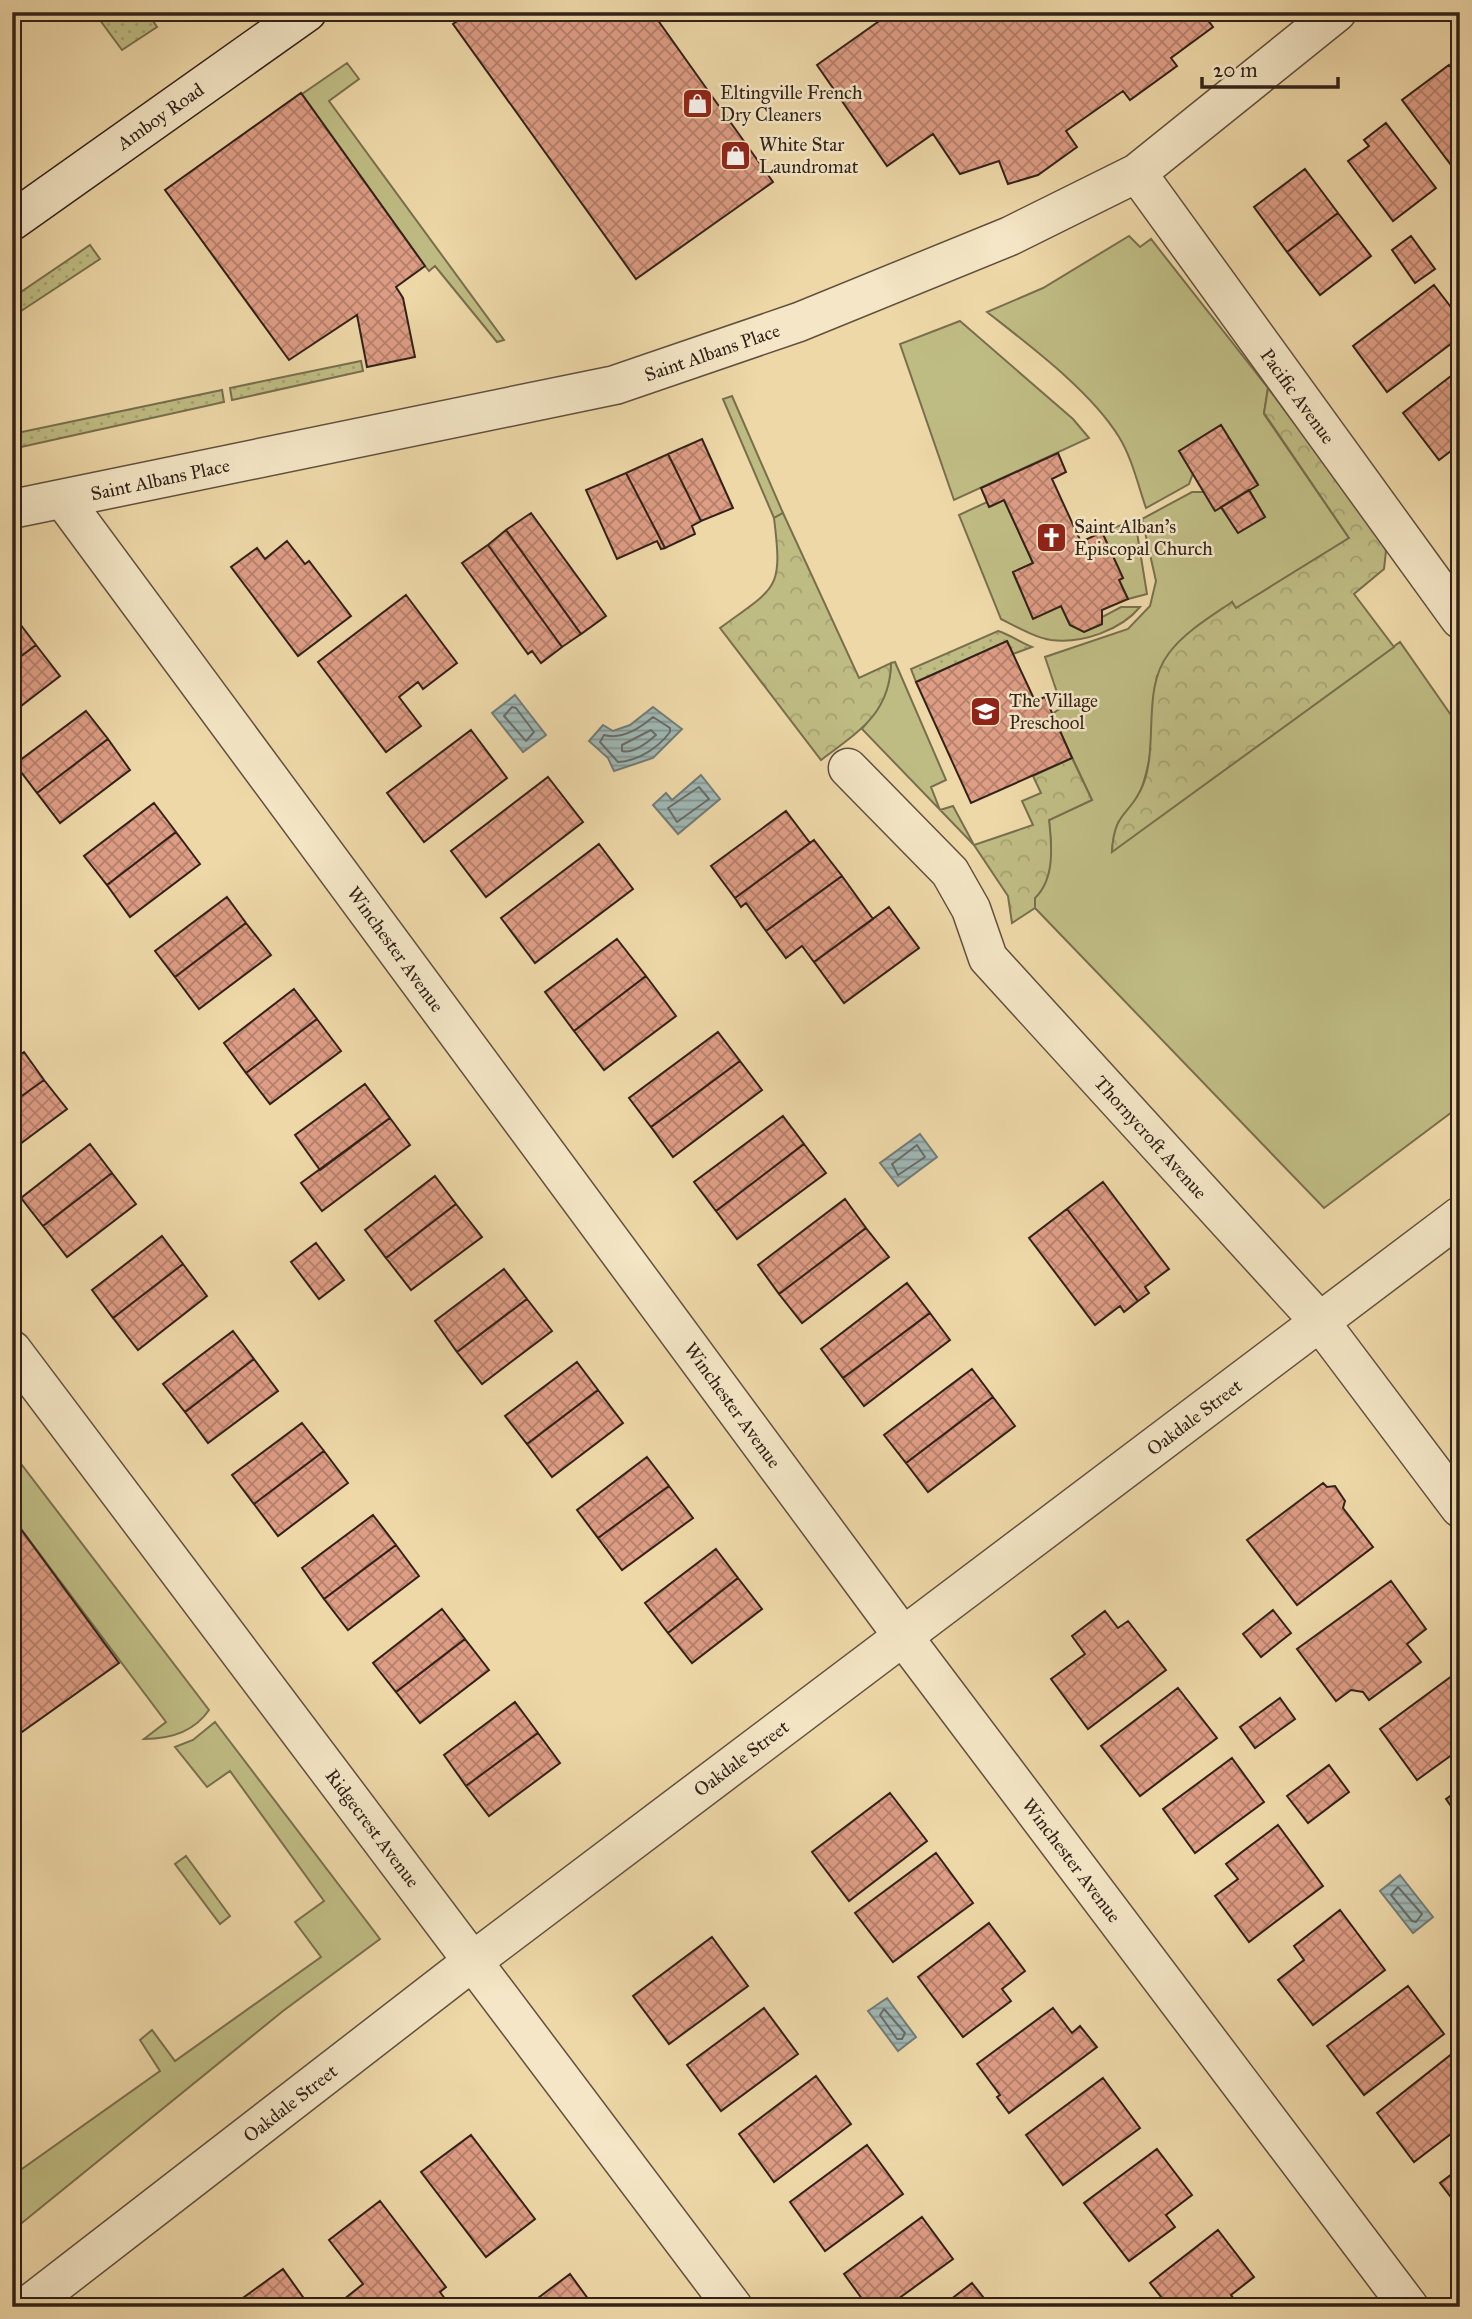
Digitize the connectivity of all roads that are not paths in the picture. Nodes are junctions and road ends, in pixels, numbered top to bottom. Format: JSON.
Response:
{"nodes":[{"id":1,"x":307,"y":12,"type":"edge"},
{"id":2,"x":1337,"y":12,"type":"edge"},
{"id":3,"x":1137,"y":173,"type":"junction"},
{"id":4,"x":12,"y":221,"type":"edge"},
{"id":5,"x":63,"y":499,"type":"junction"},
{"id":6,"x":12,"y":509,"type":"edge"},
{"id":7,"x":1460,"y":618,"type":"edge"},
{"id":8,"x":848,"y":768,"type":"dead end"},
{"id":9,"x":1460,"y":1216,"type":"edge"},
{"id":10,"x":1320,"y":1322,"type":"junction"},
{"id":11,"x":12,"y":1350,"type":"edge"},
{"id":12,"x":1460,"y":1508,"type":"edge"},
{"id":13,"x":902,"y":1635,"type":"junction"},
{"id":14,"x":473,"y":1961,"type":"junction"},
{"id":15,"x":26,"y":2307,"type":"edge"},
{"id":16,"x":733,"y":2307,"type":"edge"},
{"id":17,"x":1409,"y":2307,"type":"edge"}],
"edges":[{"from":1,"to":4,"type":"street","name":"Amboy Road"},
{"from":2,"to":3,"type":"street","name":"Saint Albans Place"},
{"from":3,"to":5,"type":"street","name":"Saint Albans Place"},
{"from":3,"to":7,"type":"street","name":"Pacific Avenue"},
{"from":5,"to":6,"type":"street","name":"Saint Albans Place"},
{"from":5,"to":13,"type":"street","name":"Winchester Avenue"},
{"from":8,"to":10,"type":"street","name":"Thornycroft Avenue"},
{"from":9,"to":10,"type":"street","name":"Oakdale Street"},
{"from":10,"to":12,"type":"street","name":"Thornycroft Avenue"},
{"from":10,"to":13,"type":"street","name":"Oakdale Street"},
{"from":11,"to":14,"type":"street","name":"Ridgecrest Avenue"},
{"from":13,"to":14,"type":"street","name":"Oakdale Street"},
{"from":13,"to":17,"type":"street","name":"Winchester Avenue"},
{"from":14,"to":15,"type":"street","name":"Oakdale Street"},
{"from":14,"to":16,"type":"street","name":"Ridgecrest Avenue"}]}
